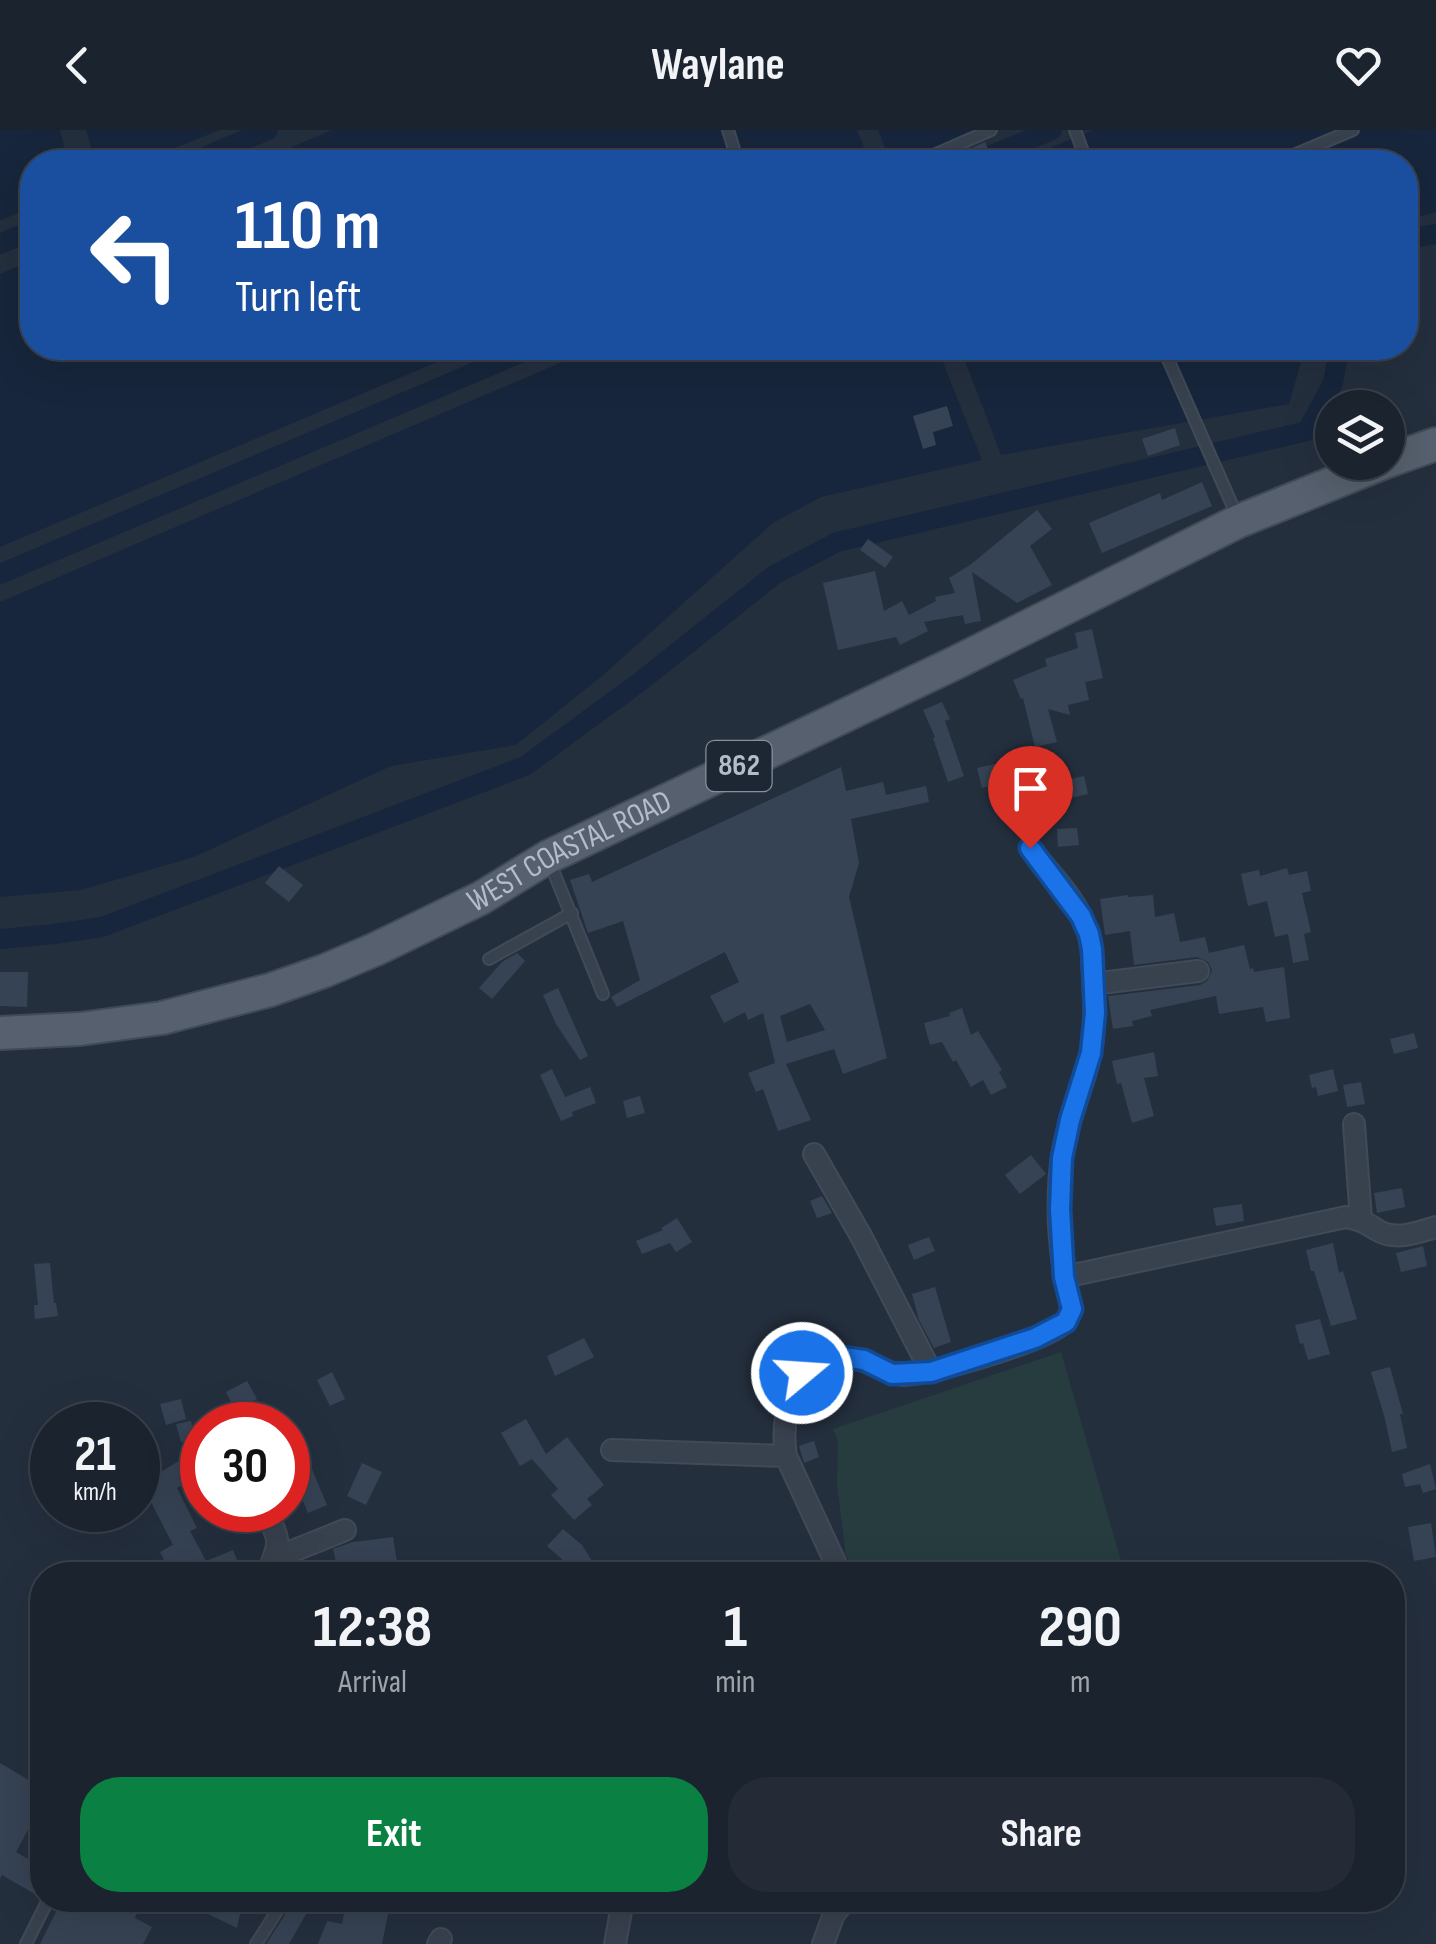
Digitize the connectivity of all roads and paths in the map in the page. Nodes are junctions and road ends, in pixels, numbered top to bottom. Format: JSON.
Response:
{"nodes":[{"id":1,"x":991,"y":130,"type":"edge"},
{"id":2,"x":1353,"y":130,"type":"edge"},
{"id":3,"x":945,"y":150,"type":"edge"},
{"id":4,"x":1306,"y":150,"type":"edge"},
{"id":5,"x":1168,"y":360,"type":"edge"},
{"id":6,"x":1436,"y":444,"type":"edge"},
{"id":7,"x":1405,"y":455,"type":"edge"},
{"id":8,"x":1341,"y":480,"type":"edge"},
{"id":9,"x":1239,"y":521,"type":"junction"},
{"id":10,"x":1030,"y":848,"type":"dead end"},
{"id":11,"x":548,"y":857,"type":"junction"},
{"id":12,"x":572,"y":912,"type":"junction"},
{"id":13,"x":488,"y":960,"type":"dead end"},
{"id":14,"x":1198,"y":971,"type":"dead end"},
{"id":15,"x":1093,"y":984,"type":"junction"},
{"id":16,"x":603,"y":994,"type":"dead end"},
{"id":17,"x":0,"y":1032,"type":"edge"},
{"id":18,"x":1354,"y":1124,"type":"dead end"},
{"id":19,"x":814,"y":1154,"type":"dead end"},
{"id":20,"x":1361,"y":1219,"type":"junction"},
{"id":21,"x":1436,"y":1227,"type":"edge"},
{"id":22,"x":1064,"y":1277,"type":"junction"},
{"id":23,"x":931,"y":1372,"type":"junction"},
{"id":24,"x":612,"y":1450,"type":"dead end"},
{"id":25,"x":786,"y":1456,"type":"junction"},
{"id":26,"x":345,"y":1530,"type":"dead end"},
{"id":27,"x":276,"y":1532,"type":"edge"},
{"id":28,"x":273,"y":1562,"type":"edge"},
{"id":29,"x":279,"y":1562,"type":"edge"},
{"id":30,"x":835,"y":1562,"type":"edge"},
{"id":31,"x":42,"y":1912,"type":"edge"},
{"id":32,"x":276,"y":1912,"type":"edge"},
{"id":33,"x":621,"y":1912,"type":"edge"},
{"id":34,"x":836,"y":1912,"type":"edge"},
{"id":35,"x":26,"y":1944,"type":"edge"},
{"id":36,"x":256,"y":1944,"type":"edge"},
{"id":37,"x":615,"y":1944,"type":"edge"},
{"id":38,"x":823,"y":1944,"type":"edge"}],
"edges":[{"from":1,"to":3,"type":"lane"},
{"from":2,"to":4,"type":"lane"},
{"from":5,"to":9,"type":"lane"},
{"from":6,"to":7,"type":"main road","name":"WEST COASTAL ROAD","number":"862"},
{"from":8,"to":9,"type":"main road","name":"WEST COASTAL ROAD","number":"862"},
{"from":9,"to":11,"type":"main road","name":"WEST COASTAL ROAD","number":"862"},
{"from":10,"to":15,"type":"street"},
{"from":11,"to":12,"type":"lane"},
{"from":11,"to":17,"type":"main road","name":"WEST COASTAL ROAD","number":"862"},
{"from":12,"to":13,"type":"lane"},
{"from":12,"to":16,"type":"lane"},
{"from":14,"to":15,"type":"street"},
{"from":15,"to":22,"type":"street"},
{"from":18,"to":20,"type":"street"},
{"from":19,"to":23,"type":"street"},
{"from":20,"to":21,"type":"street"},
{"from":20,"to":22,"type":"street"},
{"from":22,"to":23,"type":"street"},
{"from":23,"to":25,"type":"street"},
{"from":24,"to":25,"type":"street"},
{"from":25,"to":30,"type":"street"},
{"from":26,"to":29,"type":"street"},
{"from":27,"to":28,"type":"street"},
{"from":31,"to":35,"type":"lane"},
{"from":32,"to":36,"type":"lane"},
{"from":33,"to":37,"type":"street"},
{"from":34,"to":38,"type":"street"}]}
